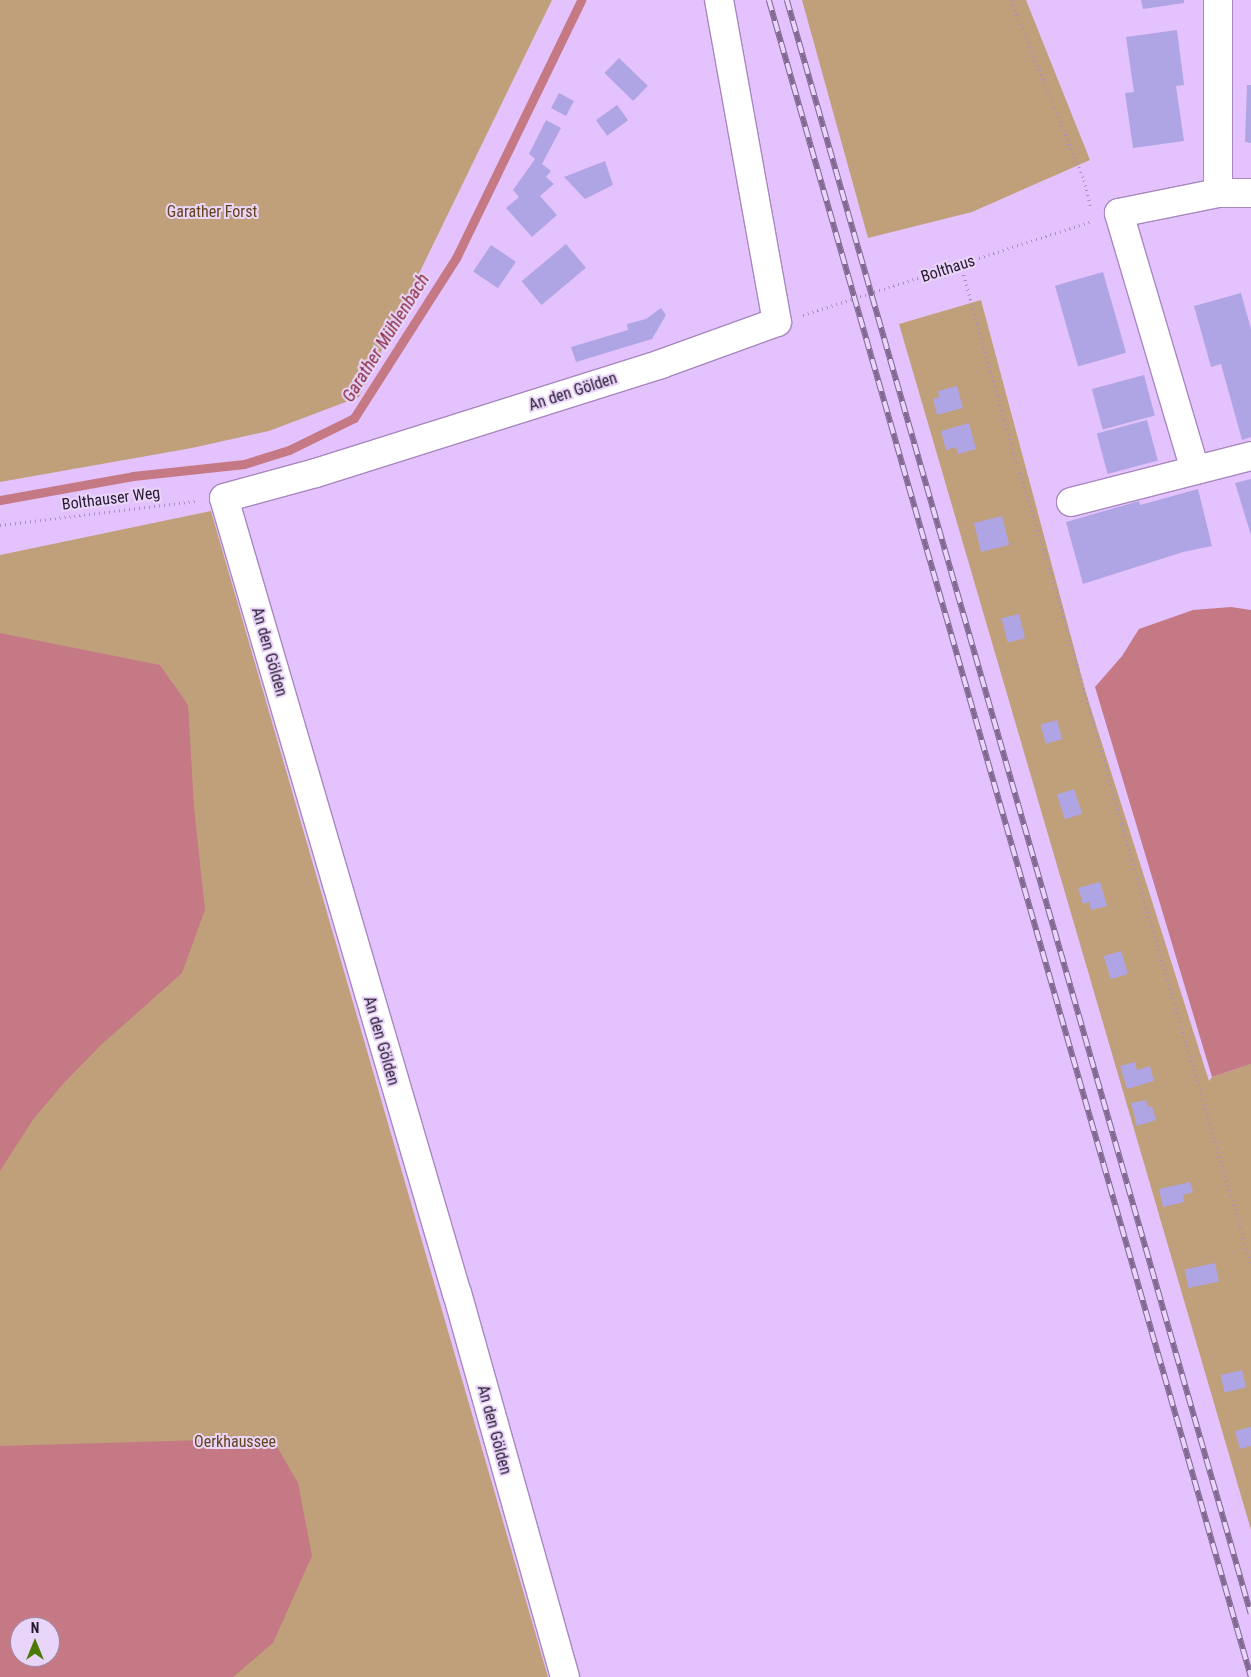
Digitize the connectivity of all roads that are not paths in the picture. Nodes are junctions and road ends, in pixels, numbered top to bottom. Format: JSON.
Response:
{"nodes":[{"id":1,"x":719,"y":0,"type":"edge"},
{"id":2,"x":1218,"y":0,"type":"edge"},
{"id":3,"x":1218,"y":193,"type":"junction"},
{"id":4,"x":1251,"y":193,"type":"edge"},
{"id":5,"x":1251,"y":456,"type":"edge"},
{"id":6,"x":1195,"y":470,"type":"junction"},
{"id":7,"x":1071,"y":502,"type":"dead end"},
{"id":8,"x":565,"y":1677,"type":"edge"}],
"edges":[{"from":1,"to":8,"type":"street","name":"An den Gölden"},
{"from":2,"to":3,"type":"street"},
{"from":3,"to":4,"type":"street"},
{"from":3,"to":6,"type":"street"},
{"from":5,"to":6,"type":"street"},
{"from":6,"to":7,"type":"street"}]}
